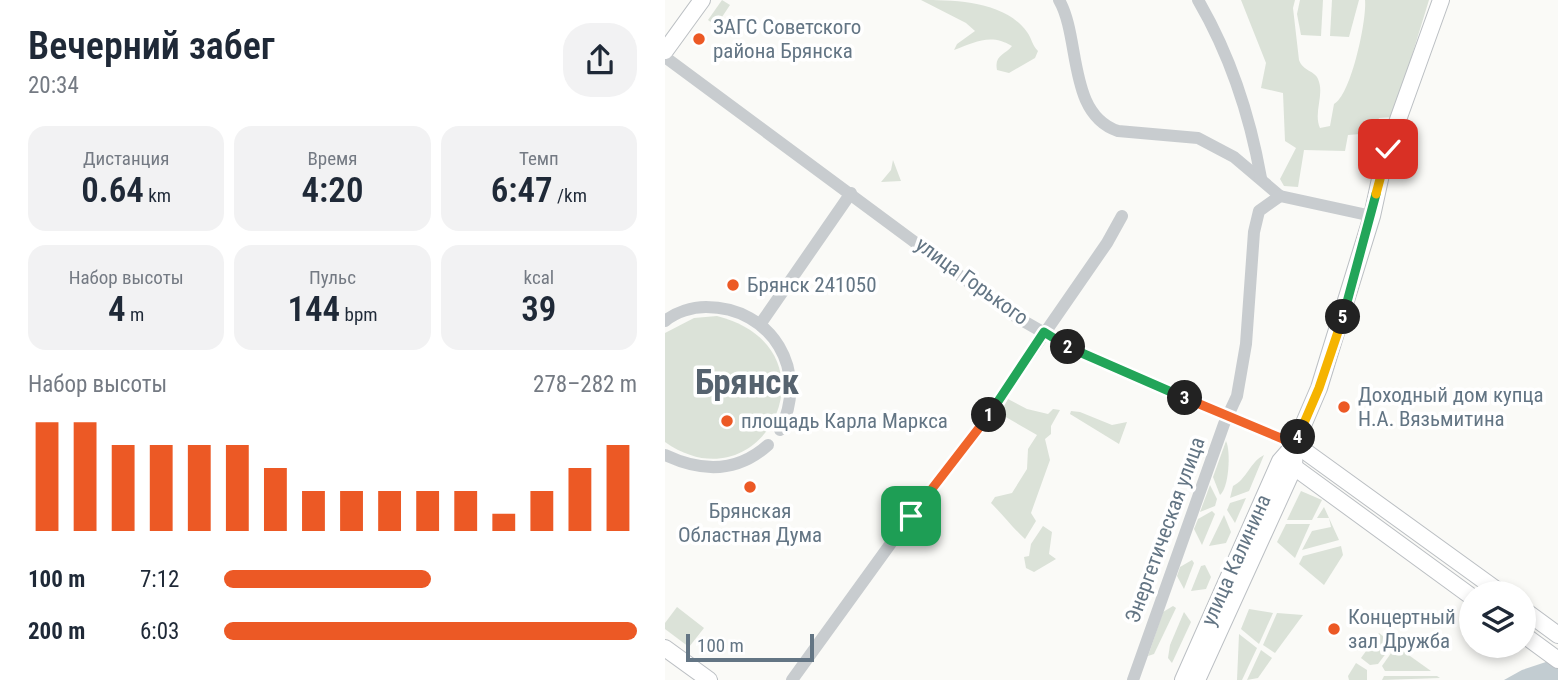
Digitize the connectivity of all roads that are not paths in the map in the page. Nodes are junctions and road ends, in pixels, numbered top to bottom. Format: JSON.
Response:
{"nodes":[{"id":1,"x":702,"y":0,"type":"edge"},
{"id":2,"x":1059,"y":0,"type":"edge"},
{"id":3,"x":1198,"y":0,"type":"edge"},
{"id":4,"x":1441,"y":0,"type":"edge"},
{"id":5,"x":665,"y":51,"type":"edge"},
{"id":6,"x":665,"y":57,"type":"edge"},
{"id":7,"x":1261,"y":178,"type":"junction"},
{"id":8,"x":851,"y":193,"type":"junction"},
{"id":9,"x":1280,"y":197,"type":"junction"},
{"id":10,"x":1122,"y":216,"type":"dead end"},
{"id":11,"x":1371,"y":216,"type":"junction"},
{"id":12,"x":665,"y":321,"type":"edge"},
{"id":13,"x":761,"y":323,"type":"junction"},
{"id":14,"x":1044,"y":332,"type":"junction"},
{"id":15,"x":1227,"y":416,"type":"junction"},
{"id":16,"x":780,"y":430,"type":"dead end"},
{"id":17,"x":1295,"y":444,"type":"junction"},
{"id":18,"x":768,"y":445,"type":"dead end"},
{"id":19,"x":665,"y":455,"type":"edge"},
{"id":20,"x":1294,"y":467,"type":"junction"},
{"id":21,"x":911,"y":516,"type":"dead end"},
{"id":22,"x":894,"y":540,"type":"dead end"},
{"id":23,"x":1485,"y":581,"type":"edge"},
{"id":24,"x":1459,"y":587,"type":"edge"},
{"id":25,"x":1536,"y":619,"type":"edge"},
{"id":26,"x":1558,"y":635,"type":"edge"},
{"id":27,"x":1536,"y":644,"type":"edge"},
{"id":28,"x":665,"y":648,"type":"edge"},
{"id":29,"x":1558,"y":660,"type":"edge"},
{"id":30,"x":709,"y":680,"type":"edge"},
{"id":31,"x":792,"y":680,"type":"edge"},
{"id":32,"x":1133,"y":680,"type":"edge"},
{"id":33,"x":1183,"y":680,"type":"edge"},
{"id":34,"x":1197,"y":680,"type":"edge"}],
"edges":[{"from":1,"to":5,"type":"main road"},
{"from":2,"to":7,"type":"street"},
{"from":3,"to":7,"type":"street"},
{"from":4,"to":11,"type":"main road","name":"улица Калинина"},
{"from":6,"to":8,"type":"street","name":"улица Горького"},
{"from":7,"to":9,"type":"street"},
{"from":8,"to":13,"type":"street"},
{"from":8,"to":14,"type":"street","name":"улица Горького"},
{"from":9,"to":11,"type":"street"},
{"from":9,"to":15,"type":"street","name":"Энергетическая улица"},
{"from":10,"to":14,"type":"street"},
{"from":11,"to":17,"type":"main road","name":"улица Калинина"},
{"from":12,"to":13,"type":"street"},
{"from":13,"to":16,"type":"street"},
{"from":14,"to":15,"type":"street","name":"улица Горького"},
{"from":14,"to":21,"type":"street"},
{"from":15,"to":17,"type":"street","name":"улица Горького"},
{"from":15,"to":32,"type":"street","name":"Энергетическая улица"},
{"from":17,"to":20,"type":"main road","name":"улица Калинина"},
{"from":17,"to":23,"type":"main road","name":"улица Горького"},
{"from":17,"to":33,"type":"main road","name":"улица Калинина"},
{"from":18,"to":19,"type":"street"},
{"from":20,"to":24,"type":"main road"},
{"from":20,"to":34,"type":"main road","name":"улица Калинина"},
{"from":22,"to":31,"type":"street"},
{"from":25,"to":26,"type":"main road"},
{"from":27,"to":29,"type":"main road"},
{"from":28,"to":30,"type":"main road"}]}
